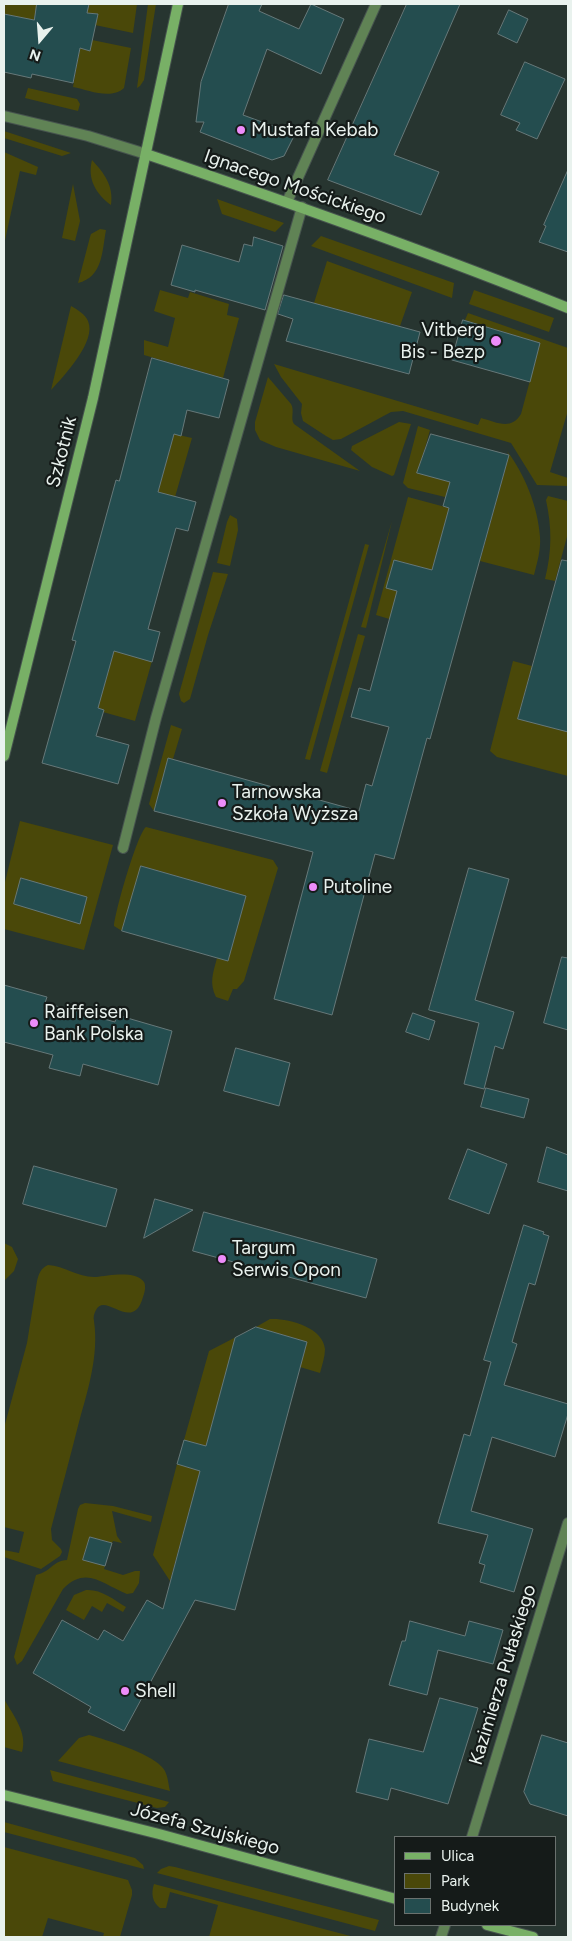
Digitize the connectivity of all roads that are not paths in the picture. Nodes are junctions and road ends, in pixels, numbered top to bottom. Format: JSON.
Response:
{"nodes":[{"id":1,"x":178,"y":4,"type":"edge"},
{"id":2,"x":376,"y":4,"type":"edge"},
{"id":3,"x":4,"y":116,"type":"edge"},
{"id":4,"x":146,"y":154,"type":"junction"},
{"id":5,"x":288,"y":202,"type":"junction"},
{"id":6,"x":302,"y":207,"type":"junction"},
{"id":7,"x":568,"y":308,"type":"edge"},
{"id":8,"x":4,"y":756,"type":"edge"},
{"id":9,"x":124,"y":848,"type":"dead end"},
{"id":10,"x":568,"y":1523,"type":"edge"},
{"id":11,"x":4,"y":1795,"type":"edge"},
{"id":12,"x":472,"y":1836,"type":"edge"},
{"id":13,"x":394,"y":1898,"type":"edge"},
{"id":14,"x":491,"y":1926,"type":"edge"},
{"id":15,"x":534,"y":1937,"type":"edge"}],
"edges":[{"from":1,"to":4,"type":"street","name":"Szkotnik"},
{"from":2,"to":5,"type":"street"},
{"from":3,"to":4,"type":"street","name":"Ignacego Mościckiego"},
{"from":4,"to":5,"type":"street","name":"Ignacego Mościckiego"},
{"from":4,"to":8,"type":"street","name":"Szkotnik"},
{"from":5,"to":6,"type":"street","name":"Ignacego Mościckiego"},
{"from":6,"to":7,"type":"street","name":"Ignacego Mościckiego"},
{"from":6,"to":9,"type":"street"},
{"from":10,"to":12,"type":"street","name":"Kazimierza Pułaskiego"},
{"from":11,"to":13,"type":"street","name":"Józefa Szujskiego"},
{"from":14,"to":15,"type":"street"}]}
